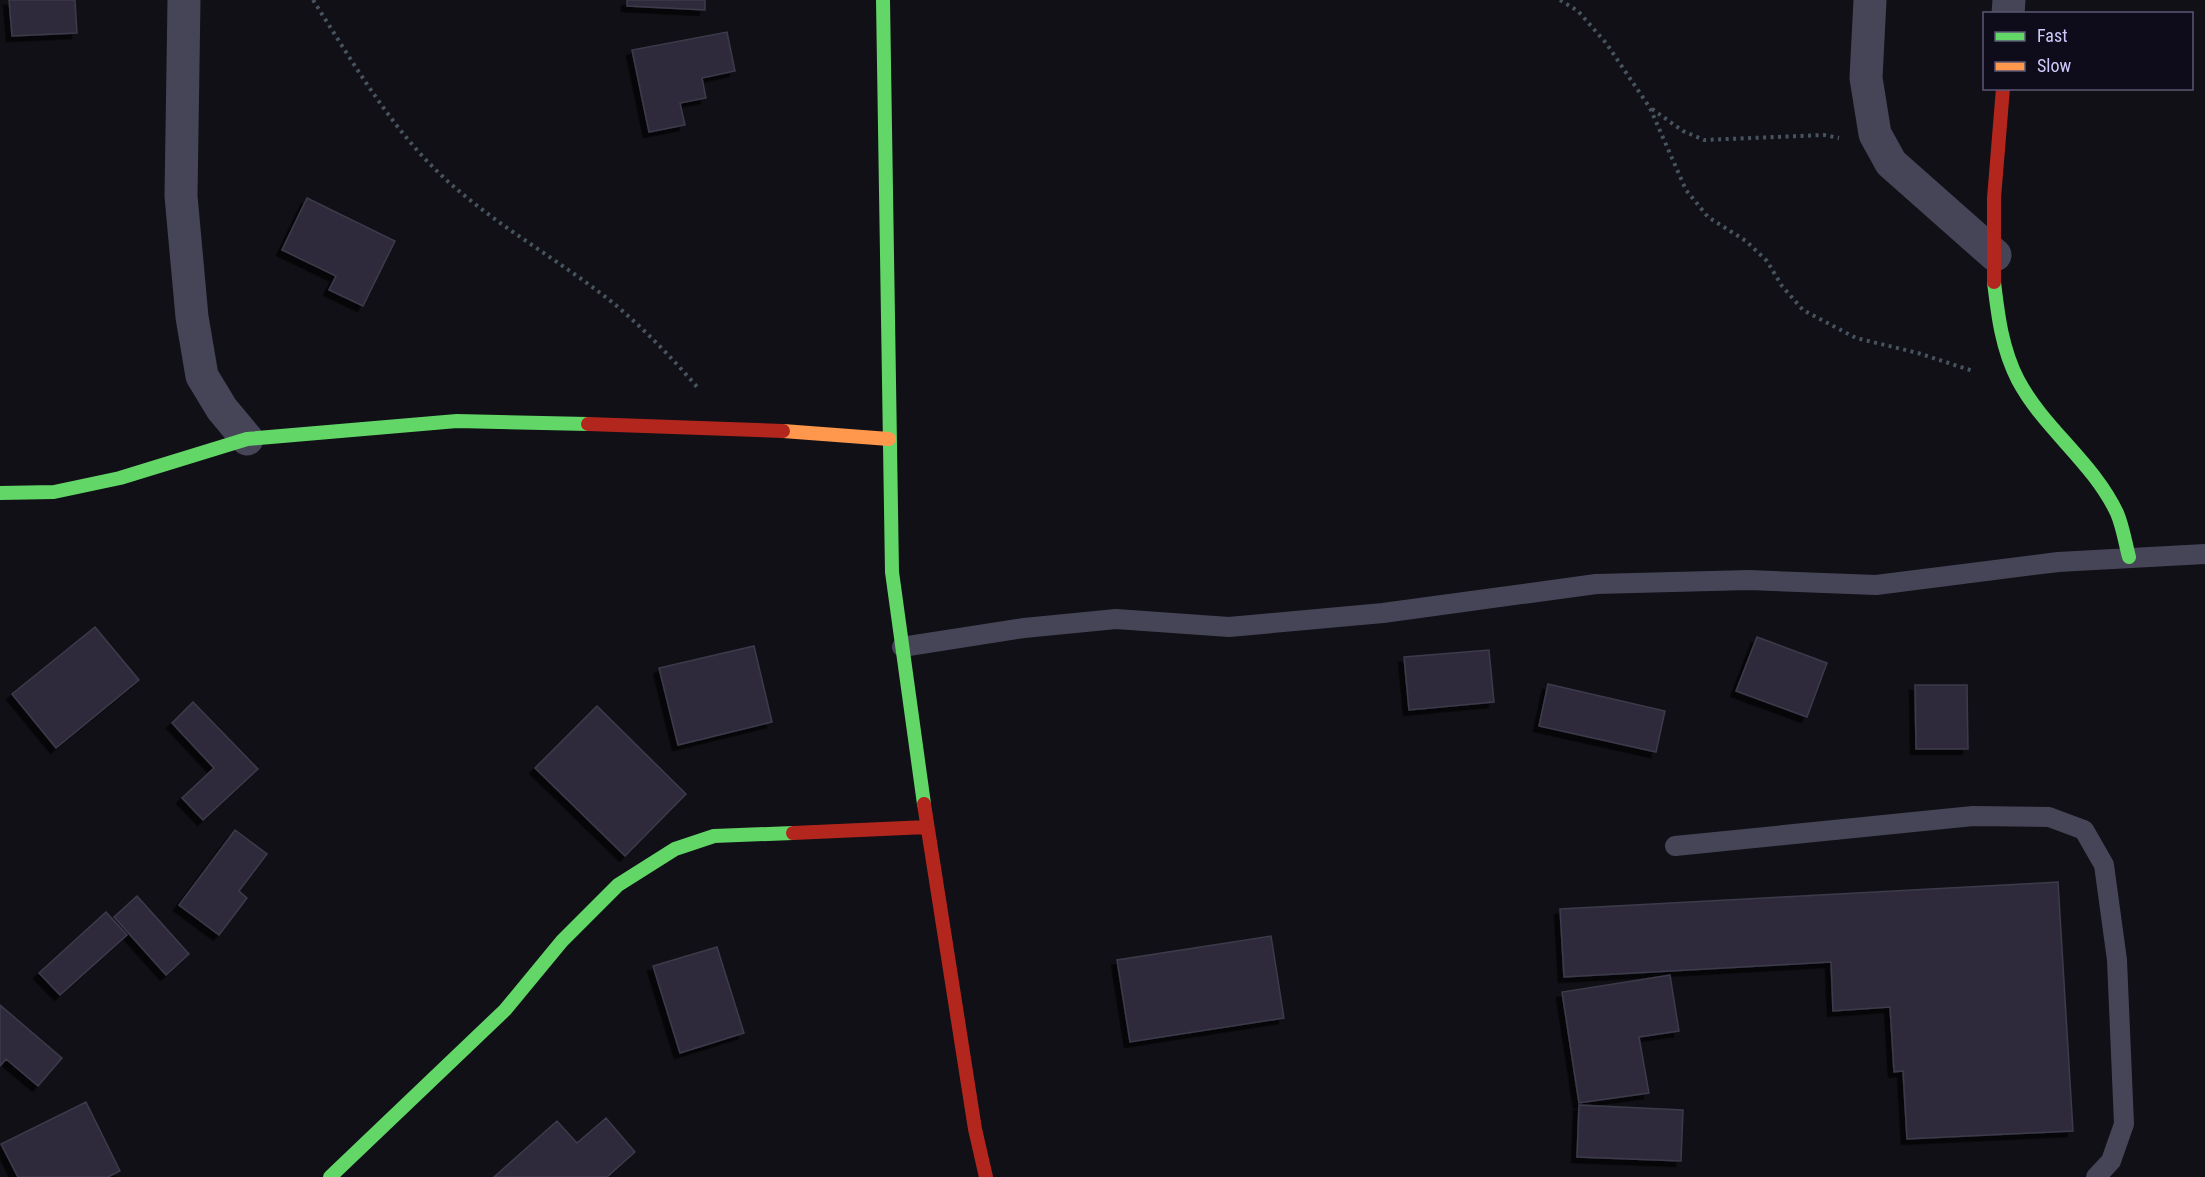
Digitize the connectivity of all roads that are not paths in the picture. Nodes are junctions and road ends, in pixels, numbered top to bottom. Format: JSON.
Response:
{"nodes":[{"id":1,"x":184,"y":0,"type":"edge"},
{"id":2,"x":883,"y":0,"type":"edge"},
{"id":3,"x":1870,"y":0,"type":"edge"},
{"id":4,"x":2003,"y":90,"type":"edge"},
{"id":5,"x":1995,"y":255,"type":"junction"},
{"id":6,"x":247,"y":439,"type":"junction"},
{"id":7,"x":889,"y":439,"type":"junction"},
{"id":8,"x":0,"y":493,"type":"edge"},
{"id":9,"x":2205,"y":554,"type":"edge"},
{"id":10,"x":2129,"y":557,"type":"junction"},
{"id":11,"x":902,"y":647,"type":"junction"},
{"id":12,"x":927,"y":827,"type":"junction"},
{"id":13,"x":1675,"y":846,"type":"dead end"},
{"id":14,"x":330,"y":1177,"type":"edge"},
{"id":15,"x":986,"y":1177,"type":"edge"},
{"id":16,"x":2096,"y":1177,"type":"edge"}],
"edges":[{"from":1,"to":6,"type":"street"},
{"from":2,"to":7,"type":"street"},
{"from":3,"to":5,"type":"street"},
{"from":4,"to":5,"type":"street"},
{"from":5,"to":10,"type":"street"},
{"from":6,"to":7,"type":"street"},
{"from":6,"to":8,"type":"street"},
{"from":7,"to":11,"type":"street"},
{"from":9,"to":10,"type":"lane"},
{"from":10,"to":11,"type":"lane"},
{"from":11,"to":12,"type":"street"},
{"from":12,"to":14,"type":"street"},
{"from":12,"to":15,"type":"street"},
{"from":13,"to":16,"type":"lane"}]}
